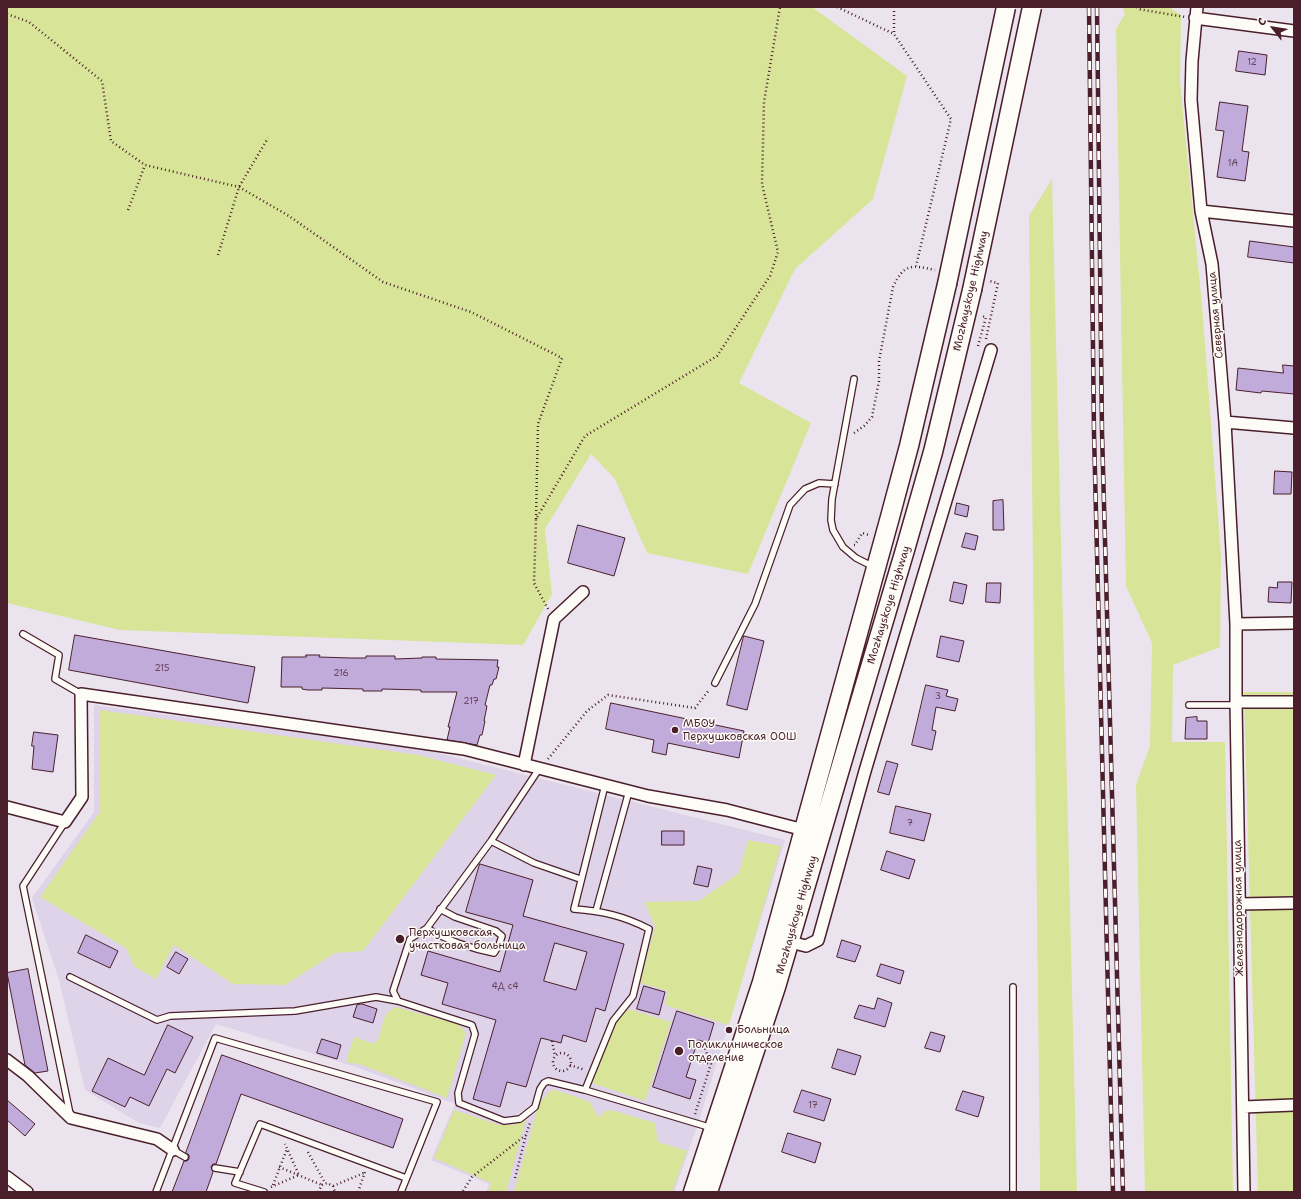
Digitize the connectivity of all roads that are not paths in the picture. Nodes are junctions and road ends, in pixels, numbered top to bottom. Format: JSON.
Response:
{"nodes":[{"id":1,"x":1006,"y":7,"type":"edge"},
{"id":2,"x":1032,"y":7,"type":"edge"},
{"id":3,"x":1197,"y":7,"type":"edge"},
{"id":4,"x":1196,"y":18,"type":"junction"},
{"id":5,"x":1294,"y":31,"type":"edge"},
{"id":6,"x":1201,"y":211,"type":"junction"},
{"id":7,"x":1294,"y":221,"type":"edge"},
{"id":8,"x":988,"y":347,"type":"road end"},
{"id":9,"x":854,"y":378,"type":"dead end"},
{"id":10,"x":1225,"y":422,"type":"junction"},
{"id":11,"x":1294,"y":428,"type":"edge"},
{"id":12,"x":835,"y":484,"type":"junction"},
{"id":13,"x":876,"y":568,"type":"junction"},
{"id":14,"x":583,"y":592,"type":"dead end"},
{"id":15,"x":1294,"y":623,"type":"edge"},
{"id":16,"x":1236,"y":624,"type":"junction"},
{"id":17,"x":23,"y":634,"type":"dead end"},
{"id":18,"x":715,"y":683,"type":"road end"},
{"id":19,"x":81,"y":694,"type":"junction"},
{"id":20,"x":1294,"y":702,"type":"edge"},
{"id":21,"x":1236,"y":704,"type":"junction"},
{"id":22,"x":1189,"y":705,"type":"dead end"},
{"id":23,"x":524,"y":765,"type":"junction"},
{"id":24,"x":539,"y":769,"type":"junction"},
{"id":25,"x":605,"y":785,"type":"junction"},
{"id":26,"x":629,"y":791,"type":"junction"},
{"id":27,"x":7,"y":806,"type":"edge"},
{"id":28,"x":65,"y":822,"type":"junction"},
{"id":29,"x":804,"y":830,"type":"junction"},
{"id":30,"x":491,"y":842,"type":"junction"},
{"id":31,"x":580,"y":879,"type":"junction"},
{"id":32,"x":1294,"y":903,"type":"edge"},
{"id":33,"x":1239,"y":904,"type":"junction"},
{"id":34,"x":440,"y":909,"type":"junction"},
{"id":35,"x":596,"y":911,"type":"junction"},
{"id":36,"x":427,"y":928,"type":"junction"},
{"id":37,"x":790,"y":942,"type":"junction"},
{"id":38,"x":70,"y":977,"type":"dead end"},
{"id":39,"x":1013,"y":987,"type":"dead end"},
{"id":40,"x":398,"y":1001,"type":"junction"},
{"id":41,"x":7,"y":1060,"type":"edge"},
{"id":42,"x":585,"y":1090,"type":"junction"},
{"id":43,"x":1294,"y":1105,"type":"edge"},
{"id":44,"x":1242,"y":1107,"type":"junction"},
{"id":45,"x":71,"y":1118,"type":"junction"},
{"id":46,"x":714,"y":1129,"type":"junction"},
{"id":47,"x":173,"y":1150,"type":"junction"},
{"id":48,"x":185,"y":1157,"type":"dead end"},
{"id":49,"x":214,"y":1168,"type":"dead end"},
{"id":50,"x":240,"y":1172,"type":"junction"},
{"id":51,"x":7,"y":1177,"type":"edge"},
{"id":52,"x":406,"y":1178,"type":"junction"},
{"id":53,"x":262,"y":1191,"type":"edge"},
{"id":54,"x":26,"y":1192,"type":"edge"},
{"id":55,"x":156,"y":1192,"type":"edge"},
{"id":56,"x":401,"y":1192,"type":"edge"},
{"id":57,"x":693,"y":1192,"type":"edge"},
{"id":58,"x":708,"y":1192,"type":"edge"},
{"id":59,"x":1013,"y":1192,"type":"edge"},
{"id":60,"x":1244,"y":1192,"type":"edge"}],
"edges":[{"from":1,"to":13,"type":"main road","name":"Mozhayskoye Highway","bridge":true},
{"from":2,"to":37,"type":"main road","name":"Mozhayskoye Highway","bridge":true},
{"from":3,"to":4,"type":"street","name":"Северная улица"},
{"from":4,"to":5,"type":"street"},
{"from":4,"to":6,"type":"street","name":"Северная улица"},
{"from":6,"to":7,"type":"street"},
{"from":6,"to":10,"type":"street","name":"Северная улица"},
{"from":8,"to":37,"type":"street"},
{"from":9,"to":12,"type":"lane"},
{"from":10,"to":11,"type":"street"},
{"from":10,"to":16,"type":"street","name":"Северная улица"},
{"from":12,"to":13,"type":"lane"},
{"from":12,"to":18,"type":"lane"},
{"from":13,"to":29,"type":"main road","name":"Mozhayskoye Highway"},
{"from":14,"to":23,"type":"street"},
{"from":15,"to":16,"type":"street"},
{"from":16,"to":21,"type":"street","name":"Железнодорожная улица"},
{"from":17,"to":19,"type":"lane"},
{"from":19,"to":23,"type":"street"},
{"from":19,"to":28,"type":"street"},
{"from":20,"to":21,"type":"street"},
{"from":21,"to":22,"type":"lane"},
{"from":21,"to":33,"type":"street","name":"Железнодорожная улица"},
{"from":23,"to":24,"type":"street"},
{"from":24,"to":25,"type":"street"},
{"from":24,"to":30,"type":"lane"},
{"from":25,"to":26,"type":"street"},
{"from":25,"to":31,"type":"lane"},
{"from":26,"to":29,"type":"street"},
{"from":26,"to":35,"type":"lane"},
{"from":27,"to":28,"type":"street"},
{"from":28,"to":45,"type":"lane"},
{"from":29,"to":46,"type":"main road","name":"Mozhayskoye Highway"},
{"from":30,"to":31,"type":"lane"},
{"from":30,"to":34,"type":"lane"},
{"from":31,"to":35,"type":"lane"},
{"from":32,"to":33,"type":"street"},
{"from":33,"to":44,"type":"street","name":"Железнодорожная улица"},
{"from":34,"to":36,"type":"lane"},
{"from":34,"to":36,"type":"lane"},
{"from":35,"to":42,"type":"lane"},
{"from":36,"to":40,"type":"lane"},
{"from":37,"to":58,"type":"main road","name":"Mozhayskoye Highway"},
{"from":38,"to":40,"type":"lane"},
{"from":39,"to":59,"type":"lane"},
{"from":40,"to":42,"type":"lane"},
{"from":41,"to":45,"type":"street"},
{"from":42,"to":46,"type":"lane"},
{"from":43,"to":44,"type":"street"},
{"from":44,"to":60,"type":"street","name":"Железнодорожная улица"},
{"from":45,"to":47,"type":"street"},
{"from":46,"to":57,"type":"main road","name":"Mozhayskoye Highway"},
{"from":47,"to":48,"type":"lane"},
{"from":47,"to":52,"type":"lane"},
{"from":47,"to":55,"type":"lane"},
{"from":49,"to":50,"type":"lane"},
{"from":50,"to":52,"type":"lane"},
{"from":50,"to":53,"type":"lane"},
{"from":51,"to":54,"type":"street"},
{"from":52,"to":56,"type":"lane"}]}
